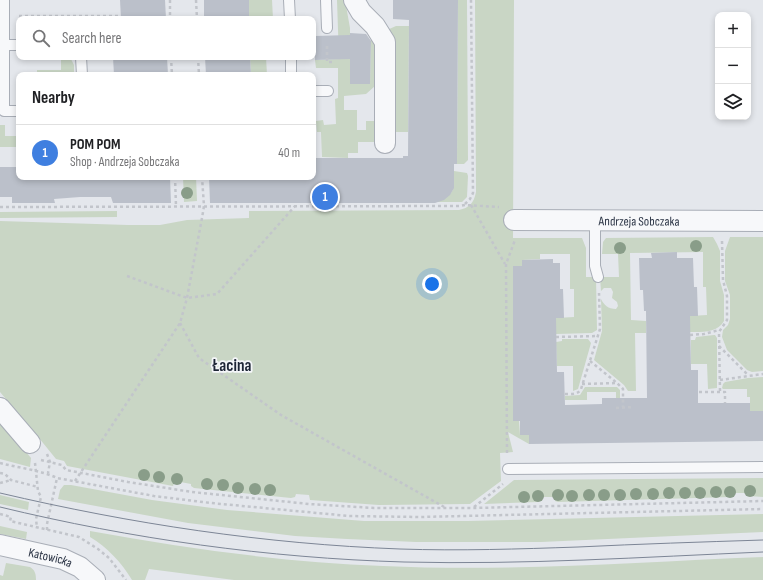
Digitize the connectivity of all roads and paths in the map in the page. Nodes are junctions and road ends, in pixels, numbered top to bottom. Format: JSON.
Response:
{"nodes":[{"id":1,"x":4,"y":0,"type":"edge"},
{"id":2,"x":170,"y":0,"type":"edge"},
{"id":3,"x":196,"y":0,"type":"edge"},
{"id":4,"x":289,"y":0,"type":"edge"},
{"id":5,"x":326,"y":0,"type":"edge"},
{"id":6,"x":354,"y":0,"type":"edge"},
{"id":7,"x":471,"y":0,"type":"edge"},
{"id":8,"x":170,"y":4,"type":"junction"},
{"id":9,"x":166,"y":5,"type":"dead end"},
{"id":10,"x":14,"y":16,"type":"dead end"},
{"id":11,"x":121,"y":16,"type":"dead end"},
{"id":12,"x":170,"y":16,"type":"edge"},
{"id":13,"x":197,"y":16,"type":"edge"},
{"id":14,"x":290,"y":16,"type":"edge"},
{"id":15,"x":327,"y":28,"type":"dead end"},
{"id":16,"x":4,"y":45,"type":"junction"},
{"id":17,"x":16,"y":45,"type":"edge"},
{"id":18,"x":326,"y":46,"type":"dead end"},
{"id":19,"x":81,"y":60,"type":"edge"},
{"id":20,"x":171,"y":60,"type":"edge"},
{"id":21,"x":198,"y":60,"type":"edge"},
{"id":22,"x":290,"y":60,"type":"edge"},
{"id":23,"x":335,"y":62,"type":"dead end"},
{"id":24,"x":82,"y":72,"type":"edge"},
{"id":25,"x":172,"y":72,"type":"edge"},
{"id":26,"x":199,"y":72,"type":"edge"},
{"id":27,"x":291,"y":72,"type":"edge"},
{"id":28,"x":316,"y":91,"type":"edge"},
{"id":29,"x":328,"y":91,"type":"dead end"},
{"id":30,"x":16,"y":111,"type":"edge"},
{"id":31,"x":385,"y":143,"type":"dead end"},
{"id":32,"x":175,"y":180,"type":"edge"},
{"id":33,"x":202,"y":180,"type":"edge"},
{"id":34,"x":465,"y":205,"type":"junction"},
{"id":35,"x":471,"y":205,"type":"junction"},
{"id":36,"x":176,"y":206,"type":"junction"},
{"id":37,"x":204,"y":206,"type":"junction"},
{"id":38,"x":296,"y":206,"type":"junction"},
{"id":39,"x":0,"y":207,"type":"edge"},
{"id":40,"x":595,"y":221,"type":"junction"},
{"id":41,"x":763,"y":221,"type":"edge"},
{"id":42,"x":512,"y":222,"type":"junction"},
{"id":43,"x":722,"y":234,"type":"dead end"},
{"id":44,"x":506,"y":264,"type":"junction"},
{"id":45,"x":127,"y":276,"type":"dead end"},
{"id":46,"x":598,"y":277,"type":"joint"},
{"id":47,"x":187,"y":298,"type":"junction"},
{"id":48,"x":180,"y":323,"type":"junction"},
{"id":49,"x":720,"y":330,"type":"junction"},
{"id":50,"x":690,"y":335,"type":"dead end"},
{"id":51,"x":598,"y":336,"type":"junction"},
{"id":52,"x":556,"y":337,"type":"dead end"},
{"id":53,"x":719,"y":346,"type":"junction"},
{"id":54,"x":590,"y":361,"type":"junction"},
{"id":55,"x":763,"y":374,"type":"edge"},
{"id":56,"x":748,"y":375,"type":"junction"},
{"id":57,"x":720,"y":380,"type":"junction"},
{"id":58,"x":617,"y":383,"type":"junction"},
{"id":59,"x":582,"y":384,"type":"junction"},
{"id":60,"x":720,"y":391,"type":"junction"},
{"id":61,"x":699,"y":392,"type":"dead end"},
{"id":62,"x":565,"y":394,"type":"dead end"},
{"id":63,"x":725,"y":403,"type":"dead end"},
{"id":64,"x":623,"y":407,"type":"junction"},
{"id":65,"x":634,"y":407,"type":"dead end"},
{"id":66,"x":0,"y":408,"type":"edge"},
{"id":67,"x":616,"y":408,"type":"dead end"},
{"id":68,"x":30,"y":443,"type":"dead end"},
{"id":69,"x":0,"y":463,"type":"edge"},
{"id":70,"x":763,"y":467,"type":"edge"},
{"id":71,"x":508,"y":469,"type":"junction"},
{"id":72,"x":37,"y":472,"type":"junction"},
{"id":73,"x":0,"y":473,"type":"edge"},
{"id":74,"x":80,"y":473,"type":"junction"},
{"id":75,"x":57,"y":478,"type":"junction"},
{"id":76,"x":11,"y":480,"type":"junction"},
{"id":77,"x":75,"y":481,"type":"junction"},
{"id":78,"x":0,"y":483,"type":"edge"},
{"id":79,"x":38,"y":486,"type":"junction"},
{"id":80,"x":763,"y":501,"type":"edge"},
{"id":81,"x":447,"y":508,"type":"junction"},
{"id":82,"x":473,"y":508,"type":"junction"},
{"id":83,"x":763,"y":510,"type":"edge"},
{"id":84,"x":0,"y":514,"type":"edge"},
{"id":85,"x":37,"y":527,"type":"junction"},
{"id":86,"x":48,"y":533,"type":"dead end"},
{"id":87,"x":37,"y":534,"type":"dead end"},
{"id":88,"x":0,"y":545,"type":"edge"},
{"id":89,"x":94,"y":580,"type":"edge"}],
"edges":[{"from":1,"to":16,"type":"lane"},
{"from":2,"to":8,"type":"path"},
{"from":3,"to":13,"type":"path"},
{"from":4,"to":14,"type":"lane"},
{"from":5,"to":15,"type":"lane"},
{"from":6,"to":31,"type":"street"},
{"from":7,"to":34,"type":"path"},
{"from":8,"to":9,"type":"path"},
{"from":8,"to":12,"type":"path"},
{"from":10,"to":11,"type":"path"},
{"from":16,"to":17,"type":"lane"},
{"from":16,"to":30,"type":"lane"},
{"from":18,"to":23,"type":"path"},
{"from":19,"to":24,"type":"lane"},
{"from":20,"to":25,"type":"path"},
{"from":21,"to":26,"type":"path"},
{"from":22,"to":27,"type":"lane"},
{"from":28,"to":29,"type":"lane"},
{"from":32,"to":36,"type":"path"},
{"from":33,"to":37,"type":"path"},
{"from":34,"to":35,"type":"path"},
{"from":34,"to":38,"type":"path"},
{"from":35,"to":42,"type":"path"},
{"from":35,"to":44,"type":"path"},
{"from":36,"to":37,"type":"path"},
{"from":36,"to":39,"type":"path"},
{"from":37,"to":38,"type":"path"},
{"from":37,"to":47,"type":"path"},
{"from":38,"to":47,"type":"path"},
{"from":40,"to":41,"type":"street","name":"Andrzeja Sobczaka"},
{"from":40,"to":42,"type":"street","name":"Andrzeja Sobczaka"},
{"from":40,"to":46,"type":"lane"},
{"from":42,"to":44,"type":"path"},
{"from":43,"to":49,"type":"path"},
{"from":44,"to":71,"type":"path"},
{"from":45,"to":47,"type":"path"},
{"from":46,"to":51,"type":"path"},
{"from":47,"to":48,"type":"path"},
{"from":48,"to":74,"type":"path"},
{"from":48,"to":81,"type":"path"},
{"from":49,"to":50,"type":"path"},
{"from":49,"to":53,"type":"path"},
{"from":51,"to":52,"type":"path"},
{"from":51,"to":54,"type":"path"},
{"from":53,"to":56,"type":"path"},
{"from":53,"to":57,"type":"path"},
{"from":54,"to":58,"type":"path"},
{"from":54,"to":59,"type":"path"},
{"from":55,"to":56,"type":"path"},
{"from":56,"to":57,"type":"path"},
{"from":57,"to":60,"type":"path"},
{"from":58,"to":59,"type":"path"},
{"from":58,"to":64,"type":"path"},
{"from":59,"to":62,"type":"path"},
{"from":60,"to":61,"type":"path"},
{"from":60,"to":63,"type":"path"},
{"from":64,"to":65,"type":"path"},
{"from":64,"to":67,"type":"path"},
{"from":66,"to":68,"type":"street"},
{"from":69,"to":72,"type":"path"},
{"from":70,"to":71,"type":"lane"},
{"from":71,"to":82,"type":"path"},
{"from":72,"to":74,"type":"path"},
{"from":72,"to":75,"type":"path"},
{"from":72,"to":79,"type":"path"},
{"from":73,"to":76,"type":"path"},
{"from":74,"to":77,"type":"path"},
{"from":74,"to":81,"type":"path"},
{"from":75,"to":77,"type":"path"},
{"from":75,"to":86,"type":"path"},
{"from":76,"to":78,"type":"path"},
{"from":76,"to":79,"type":"path"},
{"from":77,"to":83,"type":"path"},
{"from":79,"to":85,"type":"path"},
{"from":80,"to":82,"type":"path"},
{"from":81,"to":82,"type":"path"},
{"from":84,"to":85,"type":"path"},
{"from":85,"to":87,"type":"path"},
{"from":88,"to":89,"type":"street","name":"Katowicka"}]}
